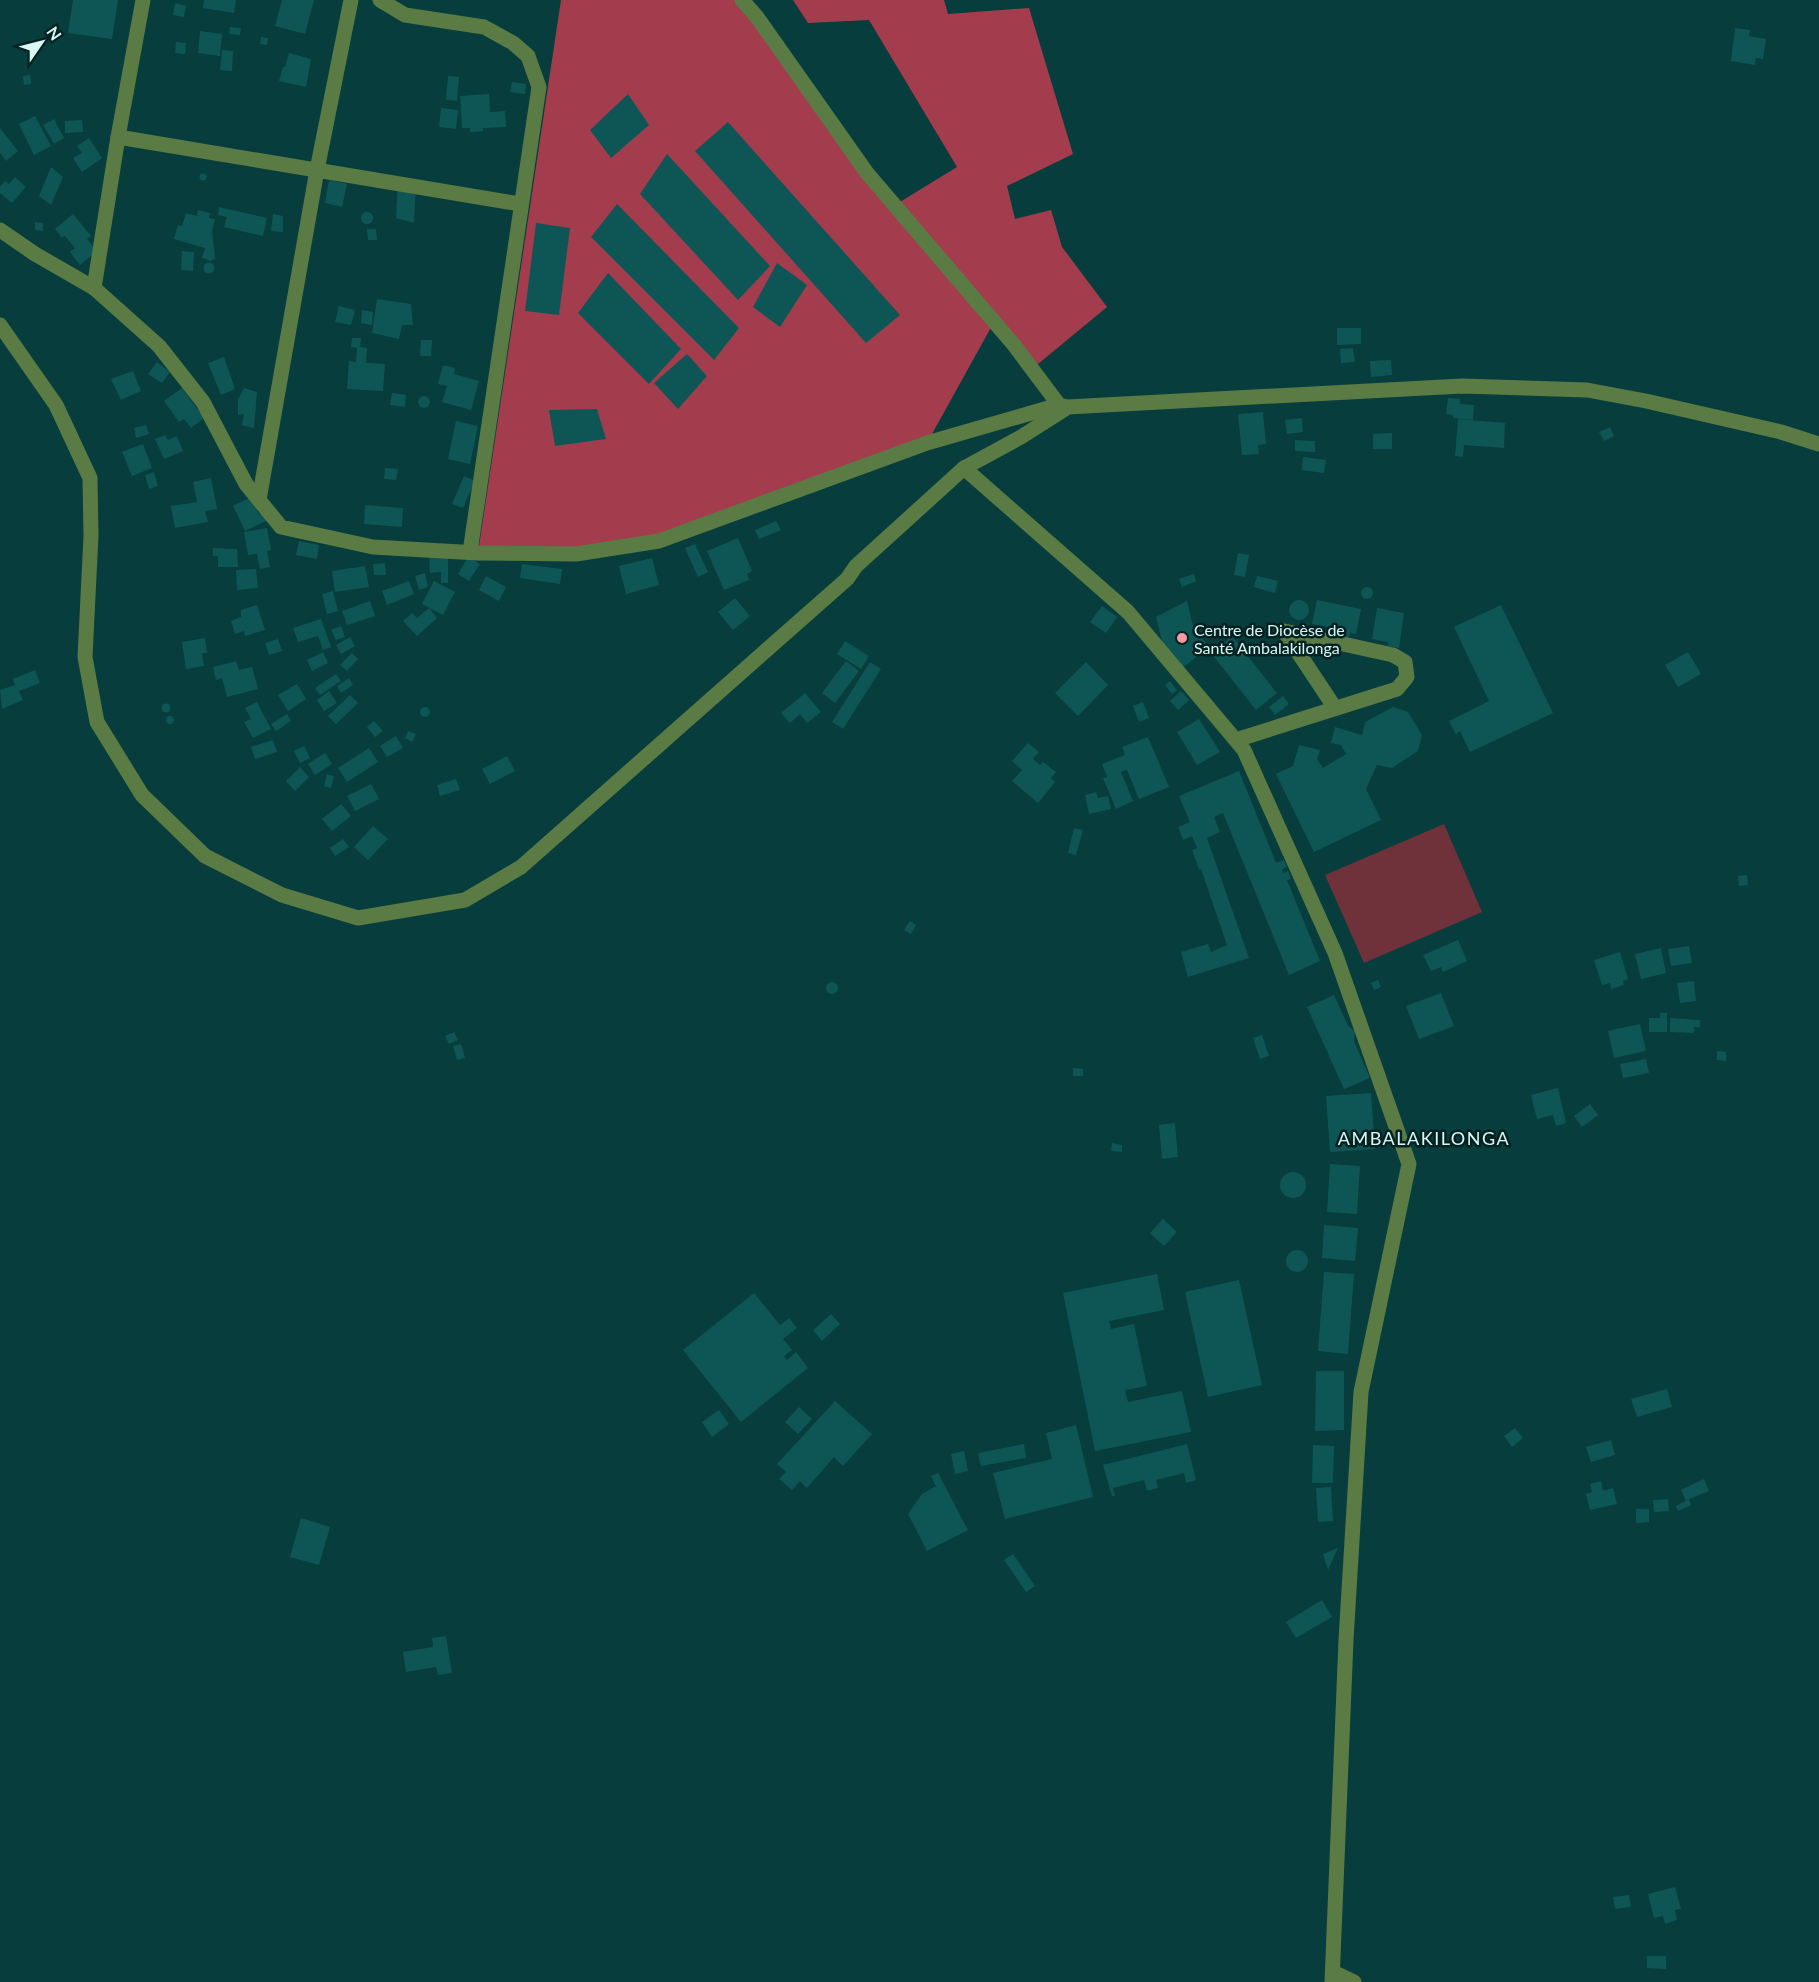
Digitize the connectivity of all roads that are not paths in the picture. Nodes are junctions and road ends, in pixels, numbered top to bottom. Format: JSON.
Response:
{"nodes":[{"id":1,"x":143,"y":0,"type":"edge"},
{"id":2,"x":351,"y":0,"type":"edge"},
{"id":3,"x":380,"y":0,"type":"edge"},
{"id":4,"x":742,"y":0,"type":"edge"},
{"id":5,"x":118,"y":137,"type":"junction"},
{"id":6,"x":317,"y":170,"type":"junction"},
{"id":7,"x":520,"y":204,"type":"junction"},
{"id":8,"x":0,"y":230,"type":"edge"},
{"id":9,"x":94,"y":288,"type":"junction"},
{"id":10,"x":0,"y":326,"type":"edge"},
{"id":11,"x":1063,"y":406,"type":"junction"},
{"id":12,"x":1819,"y":444,"type":"edge"},
{"id":13,"x":964,"y":468,"type":"junction"},
{"id":14,"x":259,"y":500,"type":"junction"},
{"id":15,"x":470,"y":552,"type":"junction"},
{"id":16,"x":1335,"y":708,"type":"junction"},
{"id":17,"x":1236,"y":740,"type":"junction"},
{"id":18,"x":1332,"y":1977,"type":"edge"},
{"id":19,"x":1354,"y":1982,"type":"edge"}],
"edges":[{"from":1,"to":5,"type":"street"},
{"from":2,"to":6,"type":"street"},
{"from":3,"to":7,"type":"street"},
{"from":4,"to":11,"type":"street"},
{"from":5,"to":6,"type":"street"},
{"from":5,"to":9,"type":"street"},
{"from":6,"to":7,"type":"street"},
{"from":6,"to":14,"type":"street"},
{"from":7,"to":15,"type":"street"},
{"from":8,"to":9,"type":"street"},
{"from":9,"to":14,"type":"street"},
{"from":10,"to":13,"type":"street"},
{"from":11,"to":12,"type":"street"},
{"from":11,"to":13,"type":"street"},
{"from":11,"to":15,"type":"street"},
{"from":13,"to":17,"type":"street"},
{"from":14,"to":15,"type":"street"},
{"from":16,"to":16,"type":"street"},
{"from":16,"to":17,"type":"street"},
{"from":17,"to":18,"type":"street"},
{"from":18,"to":19,"type":"street"}]}
